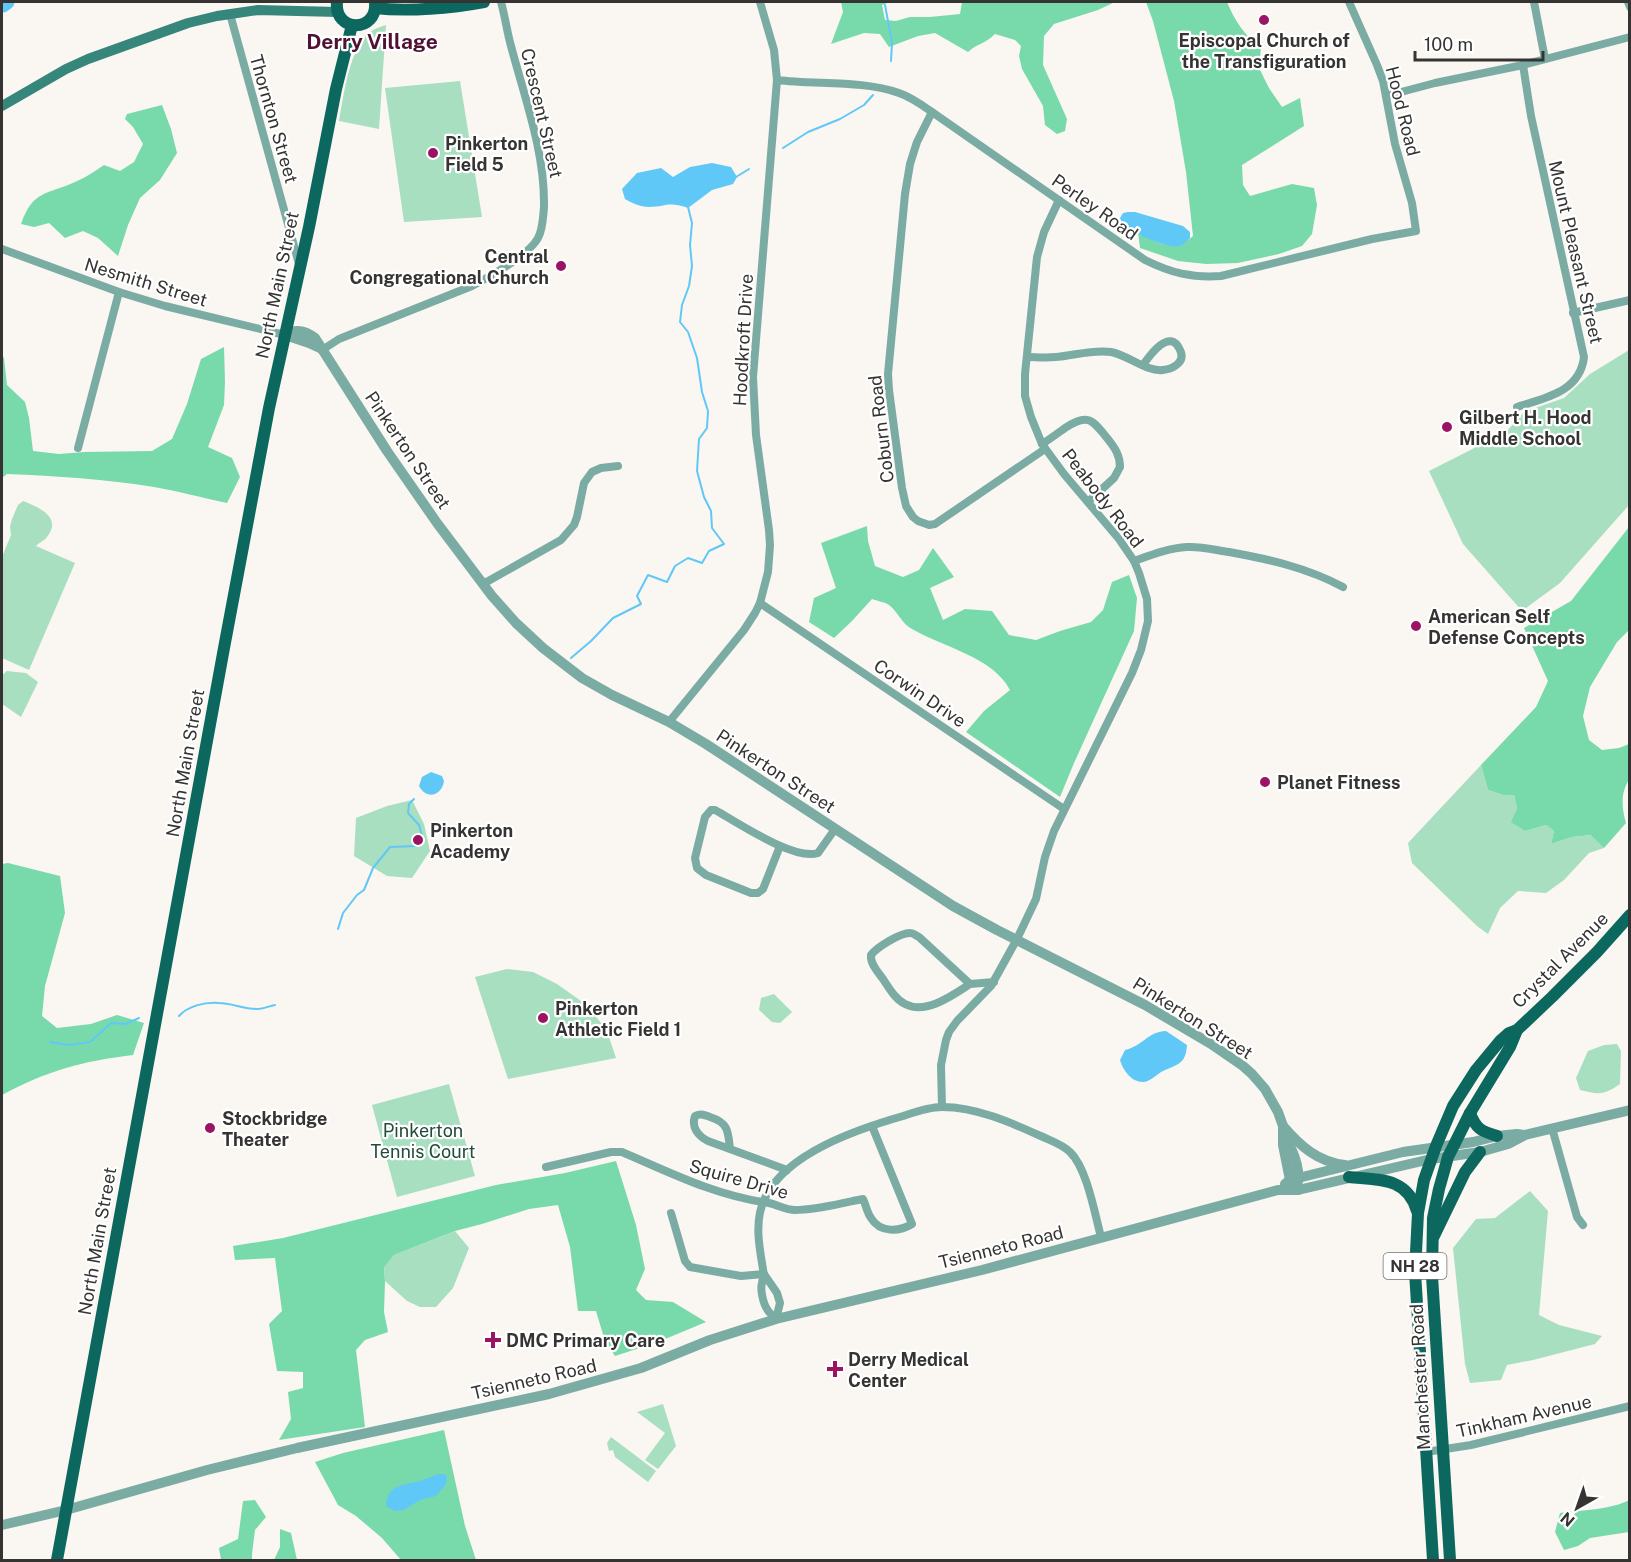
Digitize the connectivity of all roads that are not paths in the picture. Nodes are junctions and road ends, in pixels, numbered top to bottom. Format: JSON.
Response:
{"nodes":[{"id":1,"x":484,"y":2,"type":"edge"},
{"id":2,"x":501,"y":2,"type":"edge"},
{"id":3,"x":760,"y":2,"type":"edge"},
{"id":4,"x":1349,"y":2,"type":"edge"},
{"id":5,"x":1534,"y":2,"type":"edge"},
{"id":6,"x":1628,"y":2,"type":"edge"},
{"id":7,"x":375,"y":5,"type":"edge"},
{"id":8,"x":337,"y":7,"type":"edge"},
{"id":9,"x":1629,"y":7,"type":"edge"},
{"id":10,"x":230,"y":14,"type":"junction"},
{"id":11,"x":352,"y":25,"type":"junction"},
{"id":12,"x":1629,"y":37,"type":"edge"},
{"id":13,"x":1545,"y":59,"type":"junction"},
{"id":14,"x":1522,"y":65,"type":"junction"},
{"id":15,"x":777,"y":80,"type":"junction"},
{"id":16,"x":1386,"y":96,"type":"junction"},
{"id":17,"x":2,"y":106,"type":"edge"},
{"id":18,"x":932,"y":111,"type":"junction"},
{"id":19,"x":1059,"y":200,"type":"junction"},
{"id":20,"x":1416,"y":231,"type":"joint"},
{"id":21,"x":2,"y":249,"type":"edge"},
{"id":22,"x":300,"y":266,"type":"junction"},
{"id":23,"x":119,"y":292,"type":"junction"},
{"id":24,"x":1629,"y":300,"type":"edge"},
{"id":25,"x":1574,"y":313,"type":"junction"},
{"id":26,"x":285,"y":335,"type":"junction"},
{"id":27,"x":322,"y":350,"type":"junction"},
{"id":28,"x":1027,"y":357,"type":"junction"},
{"id":29,"x":1143,"y":365,"type":"junction"},
{"id":30,"x":1517,"y":407,"type":"dead end"},
{"id":31,"x":1044,"y":446,"type":"junction"},
{"id":32,"x":78,"y":448,"type":"dead end"},
{"id":33,"x":618,"y":466,"type":"dead end"},
{"id":34,"x":1088,"y":502,"type":"junction"},
{"id":35,"x":1134,"y":561,"type":"junction"},
{"id":36,"x":483,"y":584,"type":"junction"},
{"id":37,"x":1343,"y":587,"type":"dead end"},
{"id":38,"x":760,"y":603,"type":"junction"},
{"id":39,"x":669,"y":722,"type":"junction"},
{"id":40,"x":1064,"y":809,"type":"junction"},
{"id":41,"x":835,"y":829,"type":"junction"},
{"id":42,"x":780,"y":846,"type":"junction"},
{"id":43,"x":1629,"y":915,"type":"edge"},
{"id":44,"x":1017,"y":939,"type":"junction"},
{"id":45,"x":994,"y":982,"type":"junction"},
{"id":46,"x":970,"y":984,"type":"junction"},
{"id":47,"x":1517,"y":1030,"type":"junction"},
{"id":48,"x":942,"y":1107,"type":"junction"},
{"id":49,"x":1629,"y":1110,"type":"edge"},
{"id":50,"x":1470,"y":1113,"type":"junction"},
{"id":51,"x":872,"y":1126,"type":"junction"},
{"id":52,"x":1552,"y":1128,"type":"junction"},
{"id":53,"x":1283,"y":1130,"type":"junction"},
{"id":54,"x":1525,"y":1135,"type":"junction"},
{"id":55,"x":1497,"y":1136,"type":"junction"},
{"id":56,"x":1454,"y":1144,"type":"junction"},
{"id":57,"x":1436,"y":1146,"type":"junction"},
{"id":58,"x":730,"y":1149,"type":"junction"},
{"id":59,"x":1480,"y":1152,"type":"junction"},
{"id":60,"x":1448,"y":1157,"type":"junction"},
{"id":61,"x":1431,"y":1159,"type":"junction"},
{"id":62,"x":546,"y":1167,"type":"dead end"},
{"id":63,"x":787,"y":1170,"type":"junction"},
{"id":64,"x":1350,"y":1171,"type":"junction"},
{"id":65,"x":1294,"y":1179,"type":"junction"},
{"id":66,"x":1278,"y":1190,"type":"junction"},
{"id":67,"x":1298,"y":1190,"type":"junction"},
{"id":68,"x":762,"y":1203,"type":"junction"},
{"id":69,"x":670,"y":1213,"type":"dead end"},
{"id":70,"x":1418,"y":1214,"type":"junction"},
{"id":71,"x":1583,"y":1226,"type":"dead end"},
{"id":72,"x":1101,"y":1238,"type":"junction"},
{"id":73,"x":1432,"y":1239,"type":"junction"},
{"id":74,"x":764,"y":1274,"type":"junction"},
{"id":75,"x":776,"y":1319,"type":"junction"},
{"id":76,"x":1629,"y":1406,"type":"edge"},
{"id":77,"x":1442,"y":1449,"type":"junction"},
{"id":78,"x":1426,"y":1452,"type":"junction"},
{"id":79,"x":66,"y":1510,"type":"junction"},
{"id":80,"x":2,"y":1525,"type":"edge"},
{"id":81,"x":57,"y":1560,"type":"edge"},
{"id":82,"x":1433,"y":1560,"type":"edge"},
{"id":83,"x":1450,"y":1560,"type":"edge"}],
"edges":[{"from":1,"to":7,"type":"main road"},
{"from":2,"to":27,"type":"street","name":"Crescent Street"},
{"from":3,"to":15,"type":"street","name":"Hoodkroft Drive"},
{"from":4,"to":16,"type":"street","name":"Hood Road"},
{"from":5,"to":13,"type":"street"},
{"from":6,"to":9,"type":"street"},
{"from":7,"to":11,"type":"main road"},
{"from":8,"to":10,"type":"main road"},
{"from":8,"to":11,"type":"main road"},
{"from":10,"to":17,"type":"main road"},
{"from":10,"to":22,"type":"street","name":"Thornton Street"},
{"from":11,"to":22,"type":"main road","name":"North Main Street"},
{"from":12,"to":13,"type":"street"},
{"from":13,"to":14,"type":"street"},
{"from":14,"to":16,"type":"street"},
{"from":14,"to":25,"type":"street","name":"Mount Pleasant Street"},
{"from":15,"to":18,"type":"street","name":"Perley Road"},
{"from":15,"to":38,"type":"street","name":"Hoodkroft Drive"},
{"from":16,"to":20,"type":"street","name":"Hood Road"},
{"from":18,"to":19,"type":"street","name":"Perley Road"},
{"from":18,"to":31,"type":"street","name":"Coburn Road"},
{"from":19,"to":20,"type":"street","name":"Perley Road"},
{"from":19,"to":28,"type":"street","name":"Peabody Road"},
{"from":21,"to":23,"type":"street","name":"Nesmith Street"},
{"from":22,"to":26,"type":"main road","name":"North Main Street"},
{"from":23,"to":26,"type":"street","name":"Nesmith Street"},
{"from":23,"to":32,"type":"street"},
{"from":24,"to":25,"type":"street"},
{"from":25,"to":30,"type":"street","name":"Mount Pleasant Street"},
{"from":26,"to":27,"type":"street","name":"Pinkerton Street"},
{"from":26,"to":79,"type":"main road","name":"North Main Street"},
{"from":27,"to":36,"type":"street","name":"Pinkerton Street"},
{"from":28,"to":29,"type":"street"},
{"from":28,"to":31,"type":"street","name":"Peabody Road"},
{"from":29,"to":29,"type":"street"},
{"from":31,"to":34,"type":"street","name":"Peabody Road"},
{"from":31,"to":34,"type":"street","name":"Coburn Road"},
{"from":33,"to":36,"type":"street"},
{"from":34,"to":35,"type":"street","name":"Peabody Road"},
{"from":35,"to":37,"type":"street"},
{"from":35,"to":40,"type":"street","name":"Peabody Road"},
{"from":36,"to":39,"type":"street","name":"Pinkerton Street"},
{"from":38,"to":39,"type":"street","name":"Hoodkroft Drive"},
{"from":38,"to":40,"type":"street","name":"Corwin Drive"},
{"from":39,"to":41,"type":"street","name":"Pinkerton Street"},
{"from":40,"to":44,"type":"street","name":"Peabody Road"},
{"from":41,"to":42,"type":"street"},
{"from":41,"to":44,"type":"street","name":"Pinkerton Street"},
{"from":42,"to":42,"type":"street"},
{"from":43,"to":47,"type":"main road","name":"Crystal Avenue","number":"NH 28"},
{"from":44,"to":45,"type":"street","name":"Peabody Road"},
{"from":44,"to":53,"type":"street","name":"Pinkerton Street"},
{"from":45,"to":46,"type":"street"},
{"from":45,"to":48,"type":"street","name":"Peabody Road"},
{"from":46,"to":46,"type":"street"},
{"from":47,"to":50,"type":"main road","name":"Crystal Avenue","number":"NH 28"},
{"from":47,"to":57,"type":"main road","name":"Crystal Avenue","number":"NH 28"},
{"from":48,"to":51,"type":"street"},
{"from":48,"to":72,"type":"street"},
{"from":49,"to":52,"type":"street"},
{"from":50,"to":55,"type":"main road"},
{"from":50,"to":56,"type":"main road","name":"Crystal Avenue","number":"NH 28"},
{"from":51,"to":63,"type":"street"},
{"from":51,"to":68,"type":"street","name":"Squire Drive"},
{"from":52,"to":54,"type":"street"},
{"from":52,"to":71,"type":"street"},
{"from":53,"to":64,"type":"street"},
{"from":53,"to":65,"type":"street","name":"Pinkerton Street"},
{"from":54,"to":55,"type":"street","name":"Tsienneto Road"},
{"from":54,"to":59,"type":"street","name":"Tsienneto Road"},
{"from":55,"to":56,"type":"street","name":"Tsienneto Road"},
{"from":56,"to":57,"type":"street","name":"Tsienneto Road"},
{"from":56,"to":60,"type":"main road","name":"Crystal Avenue","number":"NH 28"},
{"from":57,"to":61,"type":"main road","name":"Crystal Avenue","number":"NH 28"},
{"from":57,"to":64,"type":"street","name":"Tsienneto Road"},
{"from":58,"to":58,"type":"street"},
{"from":58,"to":63,"type":"street"},
{"from":59,"to":60,"type":"street","name":"Tsienneto Road"},
{"from":59,"to":73,"type":"main road"},
{"from":60,"to":61,"type":"street","name":"Tsienneto Road"},
{"from":60,"to":73,"type":"main road","name":"Manchester Road","number":"NH 28"},
{"from":61,"to":64,"type":"street","name":"Tsienneto Road"},
{"from":61,"to":70,"type":"main road","name":"Manchester Road","number":"NH 28"},
{"from":62,"to":68,"type":"street","name":"Squire Drive"},
{"from":63,"to":68,"type":"street"},
{"from":64,"to":65,"type":"street","name":"Tsienneto Road"},
{"from":64,"to":67,"type":"street","name":"Tsienneto Road"},
{"from":64,"to":70,"type":"main road"},
{"from":65,"to":66,"type":"street","name":"Tsienneto Road"},
{"from":65,"to":67,"type":"street","name":"Pinkerton Street"},
{"from":66,"to":67,"type":"street","name":"Tsienneto Road"},
{"from":66,"to":72,"type":"street","name":"Tsienneto Road"},
{"from":68,"to":74,"type":"street"},
{"from":69,"to":74,"type":"street"},
{"from":70,"to":78,"type":"main road","name":"Manchester Road","number":"NH 28"},
{"from":72,"to":75,"type":"street","name":"Tsienneto Road"},
{"from":73,"to":77,"type":"main road","name":"Manchester Road","number":"NH 28"},
{"from":74,"to":75,"type":"street"},
{"from":74,"to":75,"type":"street"},
{"from":75,"to":79,"type":"street","name":"Tsienneto Road"},
{"from":76,"to":77,"type":"street","name":"Tinkham Avenue"},
{"from":77,"to":78,"type":"street","name":"Tinkham Avenue"},
{"from":77,"to":83,"type":"main road","name":"Manchester Road","number":"NH 28"},
{"from":78,"to":82,"type":"main road","name":"Manchester Road","number":"NH 28"},
{"from":79,"to":80,"type":"street","name":"Tsienneto Road"},
{"from":79,"to":81,"type":"main road","name":"North Main Street"}]}
